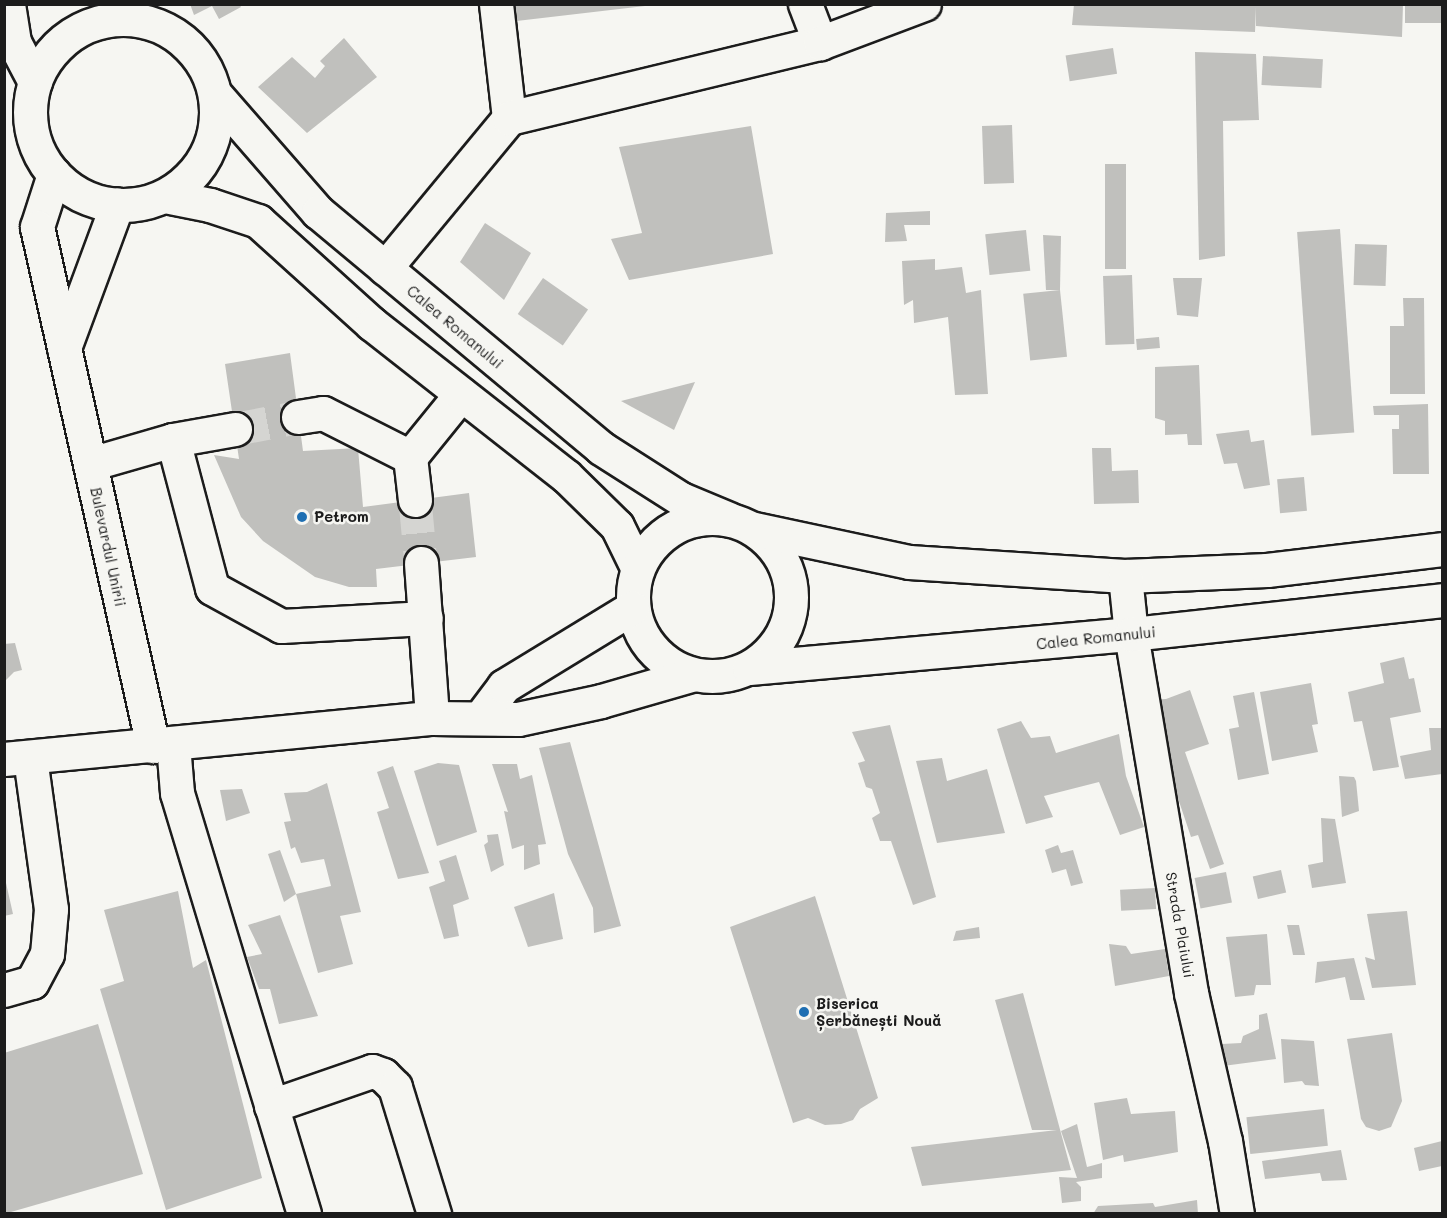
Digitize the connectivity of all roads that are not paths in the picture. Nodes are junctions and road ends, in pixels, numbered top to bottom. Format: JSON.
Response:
{"nodes":[{"id":1,"x":8,"y":4,"type":"edge"},
{"id":2,"x":496,"y":4,"type":"edge"},
{"id":3,"x":805,"y":4,"type":"edge"},
{"id":4,"x":924,"y":4,"type":"edge"},
{"id":5,"x":135,"y":13,"type":"edge"},
{"id":6,"x":820,"y":43,"type":"junction"},
{"id":7,"x":35,"y":82,"type":"junction"},
{"id":8,"x":215,"y":94,"type":"junction"},
{"id":9,"x":509,"y":118,"type":"junction"},
{"id":10,"x":54,"y":174,"type":"junction"},
{"id":11,"x":165,"y":196,"type":"junction"},
{"id":12,"x":117,"y":206,"type":"junction"},
{"id":13,"x":385,"y":268,"type":"junction"},
{"id":14,"x":64,"y":348,"type":"junction"},
{"id":15,"x":461,"y":394,"type":"junction"},
{"id":16,"x":298,"y":417,"type":"tunnel mouth"},
{"id":17,"x":235,"y":429,"type":"tunnel mouth"},
{"id":18,"x":173,"y":440,"type":"junction"},
{"id":19,"x":410,"y":457,"type":"junction"},
{"id":20,"x":90,"y":464,"type":"junction"},
{"id":21,"x":415,"y":500,"type":"tunnel mouth"},
{"id":22,"x":742,"y":524,"type":"junction"},
{"id":23,"x":1443,"y":549,"type":"edge"},
{"id":24,"x":421,"y":563,"type":"tunnel mouth"},
{"id":25,"x":637,"y":567,"type":"junction"},
{"id":26,"x":1125,"y":576,"type":"junction"},
{"id":27,"x":1443,"y":600,"type":"edge"},
{"id":28,"x":632,"y":608,"type":"junction"},
{"id":29,"x":426,"y":618,"type":"junction"},
{"id":30,"x":1131,"y":634,"type":"junction"},
{"id":31,"x":749,"y":668,"type":"junction"},
{"id":32,"x":691,"y":675,"type":"junction"},
{"id":33,"x":432,"y":718,"type":"junction"},
{"id":34,"x":480,"y":718,"type":"junction"},
{"id":35,"x":163,"y":745,"type":"junction"},
{"id":36,"x":17,"y":758,"type":"edge"},
{"id":37,"x":4,"y":990,"type":"edge"},
{"id":38,"x":271,"y":1106,"type":"junction"},
{"id":39,"x":304,"y":1214,"type":"edge"},
{"id":40,"x":434,"y":1214,"type":"edge"},
{"id":41,"x":1237,"y":1214,"type":"edge"}],
"edges":[{"from":1,"to":7,"type":"main road"},
{"from":2,"to":9,"type":"main road"},
{"from":3,"to":6,"type":"main road"},
{"from":4,"to":6,"type":"main road"},
{"from":5,"to":7,"type":"main road"},
{"from":5,"to":8,"type":"main road"},
{"from":6,"to":9,"type":"main road"},
{"from":7,"to":10,"type":"main road"},
{"from":8,"to":11,"type":"main road"},
{"from":8,"to":13,"type":"main road","name":"Calea Romanului"},
{"from":9,"to":13,"type":"main road"},
{"from":10,"to":12,"type":"main road"},
{"from":10,"to":14,"type":"main road","name":"Bulevardul Unirii"},
{"from":11,"to":12,"type":"main road"},
{"from":11,"to":15,"type":"main road"},
{"from":12,"to":14,"type":"main road"},
{"from":13,"to":22,"type":"main road","name":"Calea Romanului"},
{"from":14,"to":20,"type":"main road","name":"Bulevardul Unirii"},
{"from":15,"to":19,"type":"main road"},
{"from":15,"to":25,"type":"main road"},
{"from":16,"to":19,"type":"main road"},
{"from":17,"to":18,"type":"main road"},
{"from":18,"to":20,"type":"main road"},
{"from":18,"to":29,"type":"main road"},
{"from":19,"to":21,"type":"main road"},
{"from":20,"to":35,"type":"main road","name":"Bulevardul Unirii"},
{"from":22,"to":25,"type":"main road"},
{"from":22,"to":26,"type":"main road","name":"Calea Romanului"},
{"from":22,"to":31,"type":"main road"},
{"from":23,"to":26,"type":"main road","name":"Calea Romanului"},
{"from":24,"to":29,"type":"main road"},
{"from":25,"to":28,"type":"main road"},
{"from":26,"to":30,"type":"main road","name":"Strada Plaiului"},
{"from":27,"to":30,"type":"main road","name":"Calea Romanului"},
{"from":28,"to":32,"type":"main road"},
{"from":28,"to":34,"type":"main road"},
{"from":29,"to":33,"type":"main road"},
{"from":30,"to":31,"type":"main road","name":"Calea Romanului"},
{"from":30,"to":41,"type":"main road","name":"Strada Plaiului"},
{"from":31,"to":32,"type":"main road"},
{"from":32,"to":34,"type":"main road"},
{"from":33,"to":34,"type":"main road"},
{"from":33,"to":35,"type":"main road"},
{"from":35,"to":36,"type":"main road"},
{"from":35,"to":38,"type":"main road","name":"Bulevardul Unirii"},
{"from":36,"to":37,"type":"main road"},
{"from":38,"to":39,"type":"main road","name":"Bulevardul Unirii"},
{"from":38,"to":40,"type":"main road"}]}
